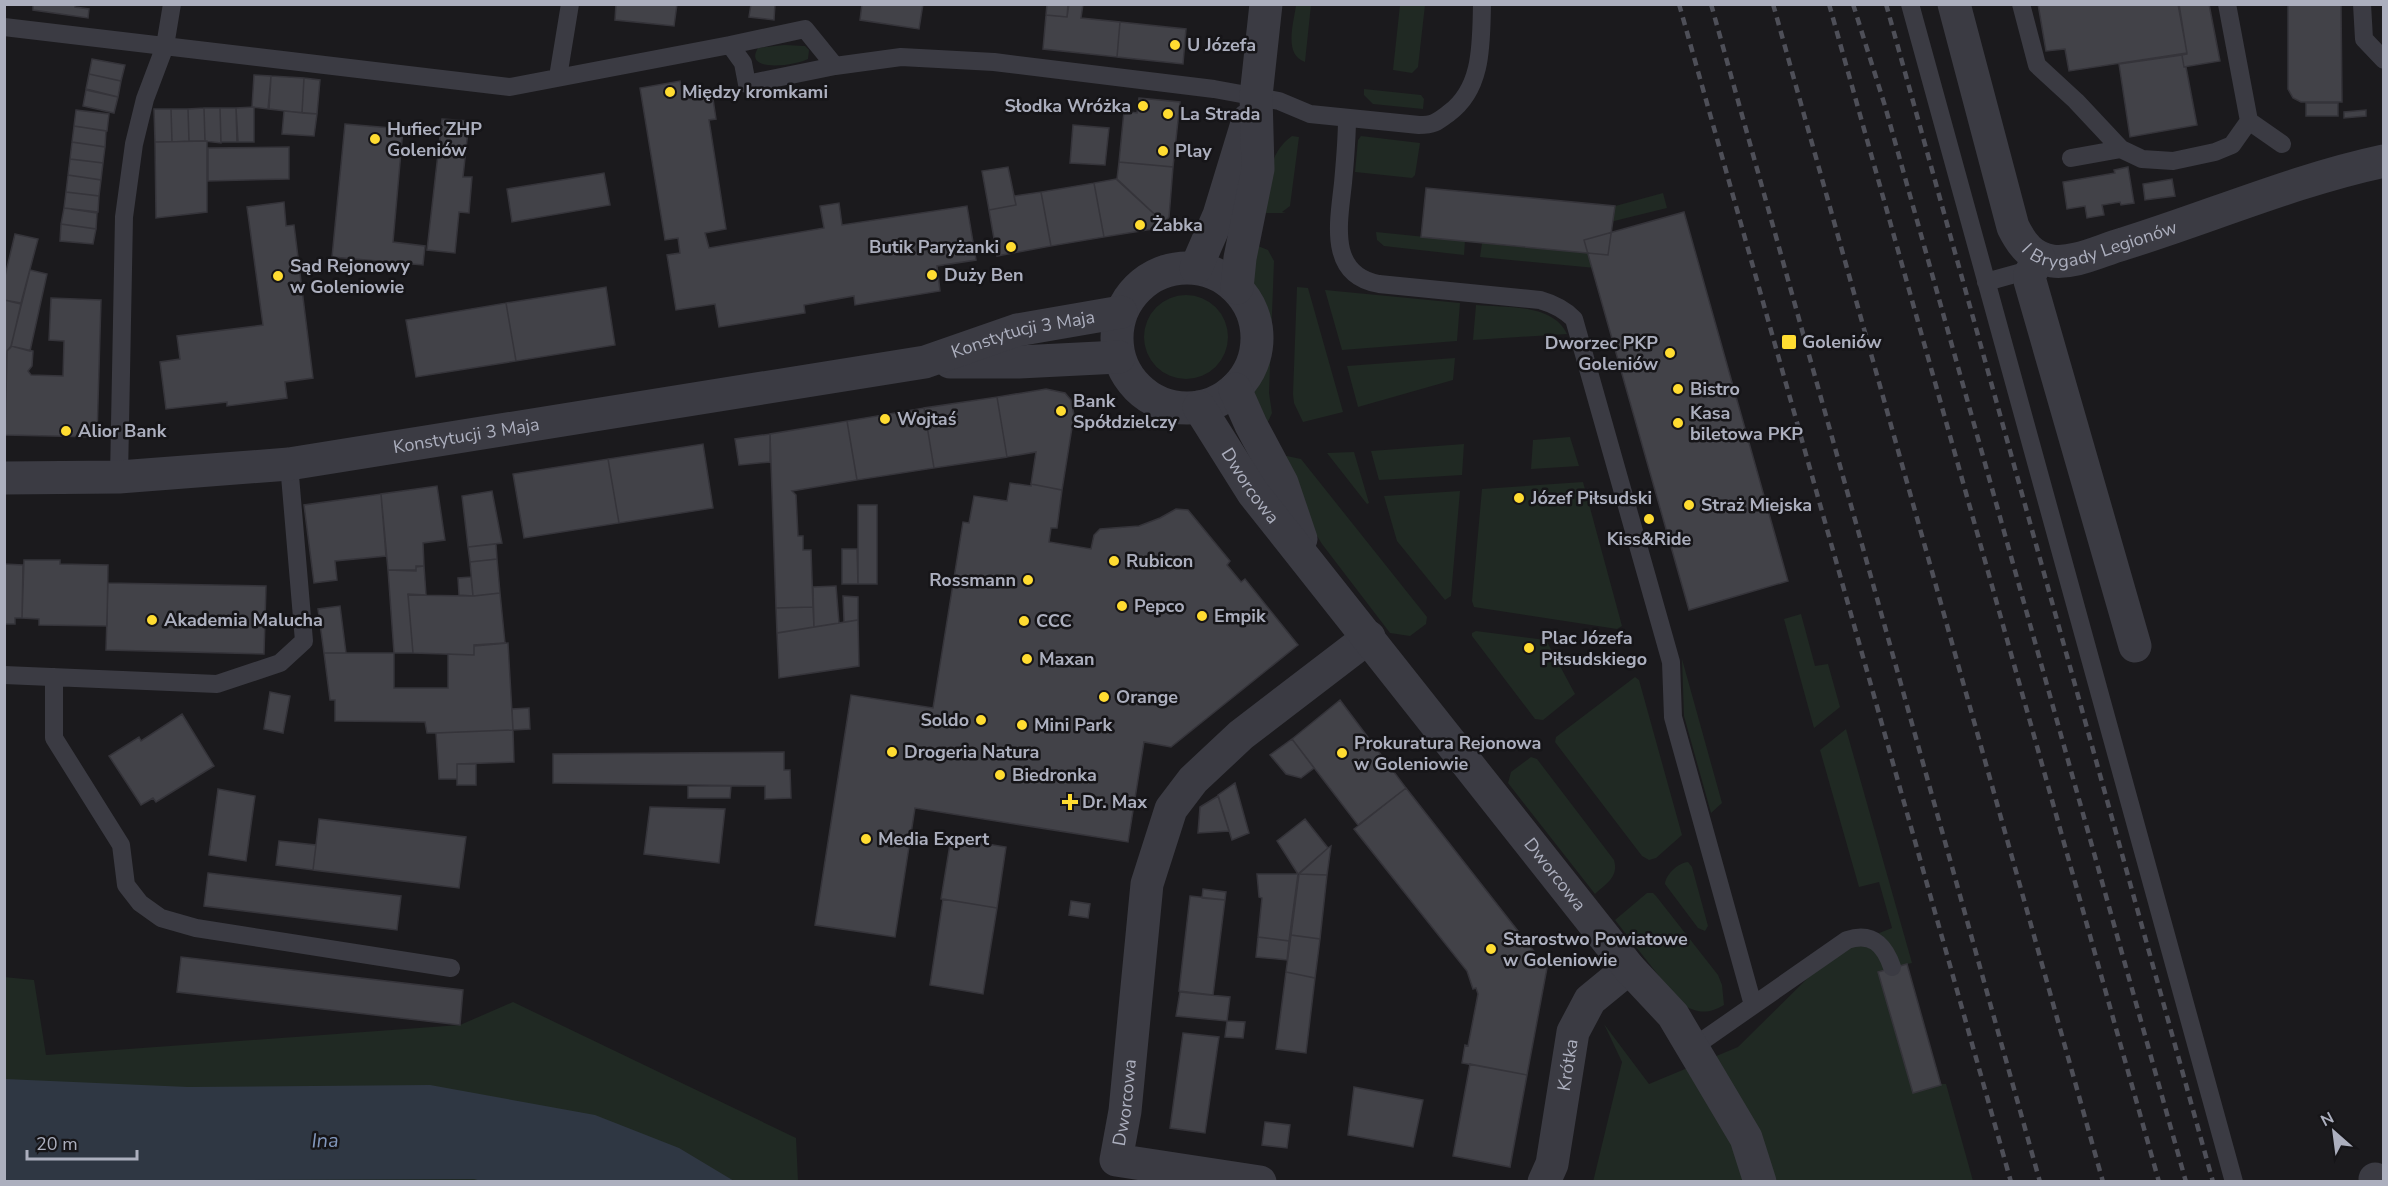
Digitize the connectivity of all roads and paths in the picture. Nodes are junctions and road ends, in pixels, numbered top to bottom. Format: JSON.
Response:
{"nodes":[{"id":1,"x":172,"y":4,"type":"edge"},
{"id":2,"x":570,"y":4,"type":"edge"},
{"id":3,"x":1266,"y":4,"type":"edge"},
{"id":4,"x":1482,"y":4,"type":"edge"},
{"id":5,"x":1910,"y":4,"type":"edge"},
{"id":6,"x":1954,"y":4,"type":"edge"},
{"id":7,"x":2021,"y":4,"type":"edge"},
{"id":8,"x":2227,"y":4,"type":"edge"},
{"id":9,"x":2362,"y":4,"type":"edge"},
{"id":10,"x":4,"y":27,"type":"edge"},
{"id":11,"x":730,"y":45,"type":"junction"},
{"id":12,"x":165,"y":46,"type":"junction"},
{"id":13,"x":2384,"y":60,"type":"edge"},
{"id":14,"x":835,"y":66,"type":"junction"},
{"id":15,"x":558,"y":77,"type":"junction"},
{"id":16,"x":1256,"y":96,"type":"junction"},
{"id":17,"x":1347,"y":118,"type":"junction"},
{"id":18,"x":2249,"y":121,"type":"junction"},
{"id":19,"x":2282,"y":144,"type":"dead end"},
{"id":20,"x":2121,"y":148,"type":"junction"},
{"id":21,"x":2071,"y":158,"type":"dead end"},
{"id":22,"x":2384,"y":161,"type":"edge"},
{"id":23,"x":2036,"y":264,"type":"junction"},
{"id":24,"x":1196,"y":268,"type":"junction"},
{"id":25,"x":1986,"y":282,"type":"junction"},
{"id":26,"x":1237,"y":288,"type":"junction"},
{"id":27,"x":1121,"y":312,"type":"junction"},
{"id":28,"x":1119,"y":357,"type":"junction"},
{"id":29,"x":926,"y":362,"type":"junction"},
{"id":30,"x":1235,"y":389,"type":"junction"},
{"id":31,"x":1199,"y":407,"type":"junction"},
{"id":32,"x":289,"y":464,"type":"junction"},
{"id":33,"x":119,"y":477,"type":"junction"},
{"id":34,"x":4,"y":478,"type":"edge"},
{"id":35,"x":1308,"y":561,"type":"junction"},
{"id":36,"x":1369,"y":637,"type":"junction"},
{"id":37,"x":2135,"y":646,"type":"dead end"},
{"id":38,"x":4,"y":675,"type":"edge"},
{"id":39,"x":54,"y":677,"type":"junction"},
{"id":40,"x":1892,"y":967,"type":"dead end"},
{"id":41,"x":451,"y":968,"type":"dead end"},
{"id":42,"x":1629,"y":969,"type":"junction"},
{"id":43,"x":1753,"y":1005,"type":"junction"},
{"id":44,"x":1692,"y":1048,"type":"junction"},
{"id":45,"x":1260,"y":1182,"type":"edge"},
{"id":46,"x":1544,"y":1182,"type":"edge"},
{"id":47,"x":1760,"y":1182,"type":"edge"},
{"id":48,"x":2234,"y":1182,"type":"edge"}],
"edges":[{"from":1,"to":12,"type":"lane"},
{"from":2,"to":15,"type":"lane"},
{"from":3,"to":16,"type":"street"},
{"from":4,"to":17,"type":"lane"},
{"from":5,"to":25,"type":"lane"},
{"from":6,"to":23,"type":"street","name":"I Brygady Legionów"},
{"from":7,"to":20,"type":"lane"},
{"from":8,"to":18,"type":"lane"},
{"from":9,"to":13,"type":"lane"},
{"from":10,"to":12,"type":"lane"},
{"from":11,"to":14,"type":"lane"},
{"from":11,"to":14,"type":"lane"},
{"from":11,"to":15,"type":"lane"},
{"from":12,"to":15,"type":"lane"},
{"from":12,"to":33,"type":"lane"},
{"from":14,"to":16,"type":"lane"},
{"from":16,"to":17,"type":"lane"},
{"from":16,"to":24,"type":"street"},
{"from":16,"to":26,"type":"street"},
{"from":17,"to":43,"type":"lane"},
{"from":18,"to":19,"type":"lane"},
{"from":18,"to":20,"type":"lane"},
{"from":20,"to":21,"type":"lane"},
{"from":22,"to":23,"type":"street","name":"I Brygady Legionów"},
{"from":23,"to":25,"type":"lane"},
{"from":23,"to":37,"type":"street"},
{"from":24,"to":26,"type":"street"},
{"from":24,"to":27,"type":"street"},
{"from":25,"to":48,"type":"lane"},
{"from":26,"to":30,"type":"street"},
{"from":27,"to":28,"type":"street"},
{"from":27,"to":29,"type":"street","name":"Konstytucji 3 Maja"},
{"from":28,"to":29,"type":"street","name":"Konstytucji 3 Maja"},
{"from":28,"to":31,"type":"street"},
{"from":29,"to":32,"type":"street","name":"Konstytucji 3 Maja"},
{"from":30,"to":31,"type":"street"},
{"from":30,"to":35,"type":"street","name":"Dworcowa"},
{"from":31,"to":35,"type":"street","name":"Dworcowa"},
{"from":32,"to":33,"type":"street","name":"Konstytucji 3 Maja"},
{"from":32,"to":39,"type":"lane"},
{"from":33,"to":34,"type":"street","name":"Konstytucji 3 Maja"},
{"from":35,"to":36,"type":"street","name":"Dworcowa"},
{"from":36,"to":42,"type":"street","name":"Dworcowa"},
{"from":36,"to":45,"type":"street","name":"Dworcowa"},
{"from":38,"to":39,"type":"lane"},
{"from":39,"to":41,"type":"lane"},
{"from":40,"to":43,"type":"lane"},
{"from":42,"to":44,"type":"street","name":"Dworcowa"},
{"from":42,"to":46,"type":"street","name":"Krótka"},
{"from":43,"to":44,"type":"lane"},
{"from":44,"to":47,"type":"street","name":"Dworcowa"}]}
